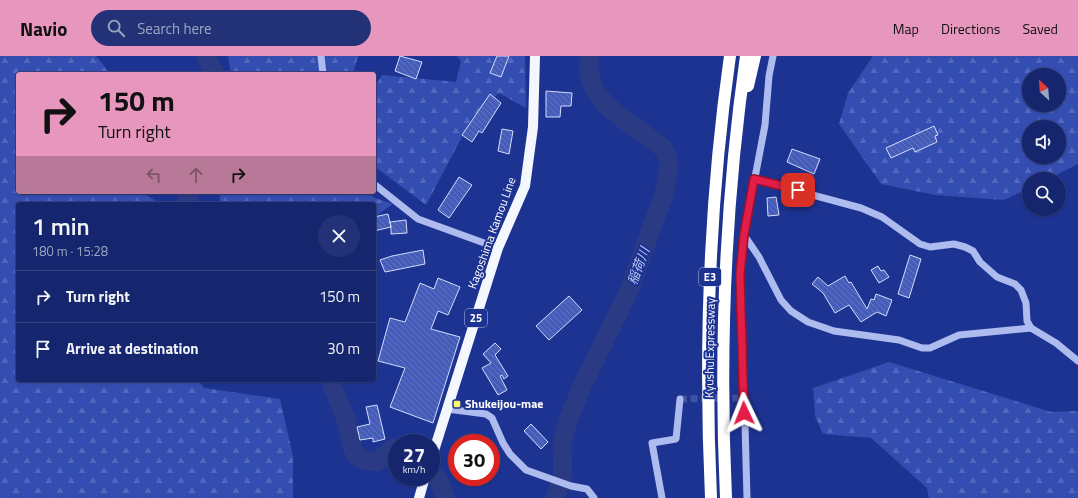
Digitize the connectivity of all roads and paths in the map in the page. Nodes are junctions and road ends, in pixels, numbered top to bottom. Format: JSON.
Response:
{"nodes":[{"id":1,"x":321,"y":56,"type":"edge"},
{"id":2,"x":535,"y":56,"type":"edge"},
{"id":3,"x":730,"y":56,"type":"edge"},
{"id":4,"x":746,"y":56,"type":"edge"},
{"id":5,"x":755,"y":56,"type":"edge"},
{"id":6,"x":773,"y":56,"type":"edge"},
{"id":7,"x":323,"y":72,"type":"edge"},
{"id":8,"x":736,"y":133,"type":"junction"},
{"id":9,"x":754,"y":179,"type":"junction"},
{"id":10,"x":376,"y":186,"type":"edge"},
{"id":11,"x":744,"y":235,"type":"junction"},
{"id":12,"x":498,"y":248,"type":"junction"},
{"id":13,"x":1031,"y":328,"type":"junction"},
{"id":14,"x":1078,"y":361,"type":"edge"},
{"id":15,"x":680,"y":399,"type":"dead end"},
{"id":16,"x":447,"y":409,"type":"junction"},
{"id":17,"x":439,"y":434,"type":"edge"},
{"id":18,"x":423,"y":486,"type":"edge"},
{"id":19,"x":419,"y":498,"type":"edge"},
{"id":20,"x":594,"y":498,"type":"edge"},
{"id":21,"x":662,"y":498,"type":"edge"},
{"id":22,"x":711,"y":498,"type":"edge"},
{"id":23,"x":726,"y":498,"type":"edge"},
{"id":24,"x":747,"y":498,"type":"edge"}],
"edges":[{"from":1,"to":7,"type":"street"},
{"from":2,"to":12,"type":"main road","name":"Kagoshima Kamou Line","number":"25"},
{"from":3,"to":22,"type":"highway","name":"Kyushu Expressway","number":"E3"},
{"from":4,"to":8,"type":"highway","name":"Kyushu Expressway","number":"E3"},
{"from":5,"to":8,"type":"highway"},
{"from":6,"to":9,"type":"street"},
{"from":8,"to":23,"type":"highway","name":"Kyushu Expressway","number":"E3"},
{"from":9,"to":11,"type":"street"},
{"from":9,"to":13,"type":"street"},
{"from":10,"to":12,"type":"street"},
{"from":11,"to":13,"type":"street"},
{"from":11,"to":24,"type":"street"},
{"from":12,"to":16,"type":"main road","name":"Kagoshima Kamou Line","number":"25"},
{"from":13,"to":14,"type":"street"},
{"from":15,"to":21,"type":"street"},
{"from":16,"to":17,"type":"main road","name":"Kagoshima Kamou Line","number":"25"},
{"from":16,"to":20,"type":"street"},
{"from":18,"to":19,"type":"main road"}]}
